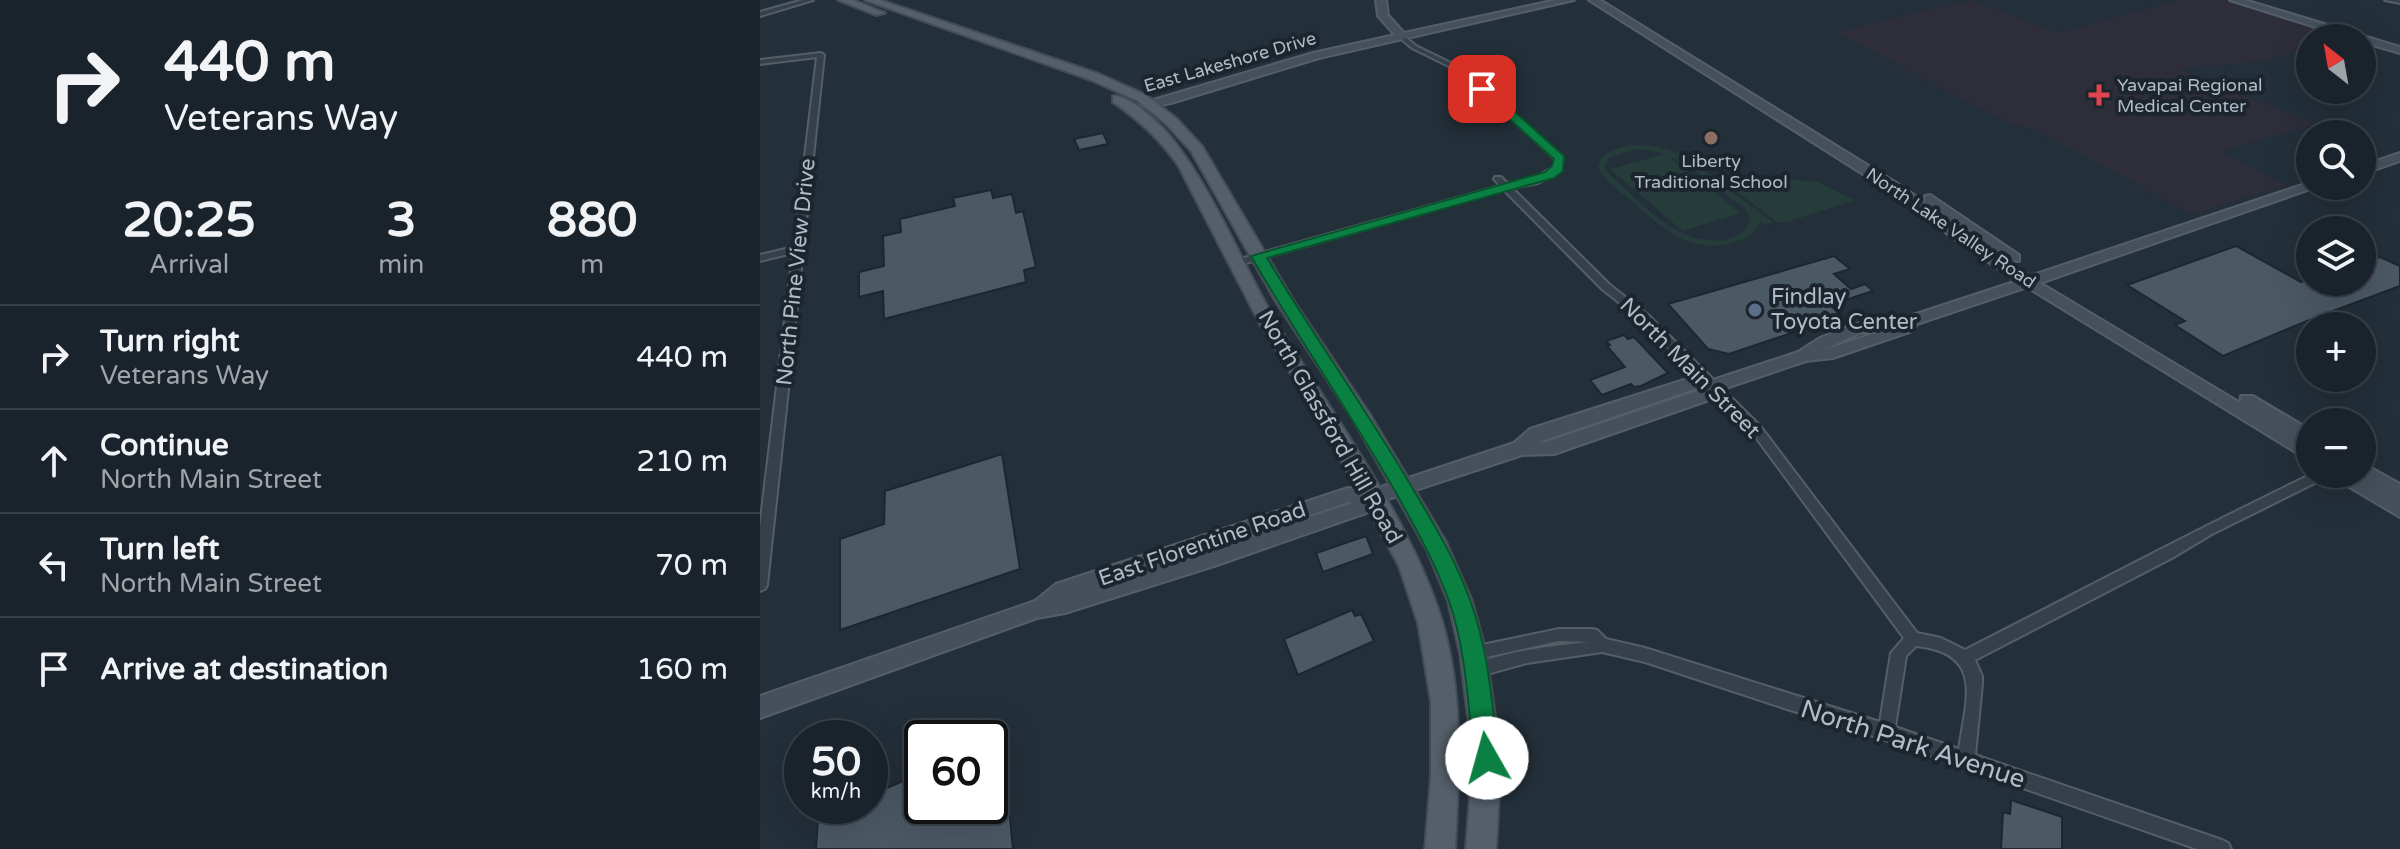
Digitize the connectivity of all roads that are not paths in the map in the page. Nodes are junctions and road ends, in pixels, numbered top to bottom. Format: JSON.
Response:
{"nodes":[{"id":1,"x":810,"y":0,"type":"edge"},
{"id":2,"x":843,"y":0,"type":"edge"},
{"id":3,"x":870,"y":0,"type":"edge"},
{"id":4,"x":1381,"y":0,"type":"edge"},
{"id":5,"x":1546,"y":0,"type":"edge"},
{"id":6,"x":1569,"y":0,"type":"edge"},
{"id":7,"x":1594,"y":0,"type":"edge"},
{"id":8,"x":1605,"y":0,"type":"edge"},
{"id":9,"x":2235,"y":0,"type":"edge"},
{"id":10,"x":2388,"y":0,"type":"edge"},
{"id":11,"x":2400,"y":1,"type":"edge"},
{"id":12,"x":760,"y":14,"type":"edge"},
{"id":13,"x":1398,"y":34,"type":"junction"},
{"id":14,"x":2400,"y":50,"type":"edge"},
{"id":15,"x":760,"y":62,"type":"edge"},
{"id":16,"x":1148,"y":103,"type":"junction"},
{"id":17,"x":1132,"y":108,"type":"junction"},
{"id":18,"x":2400,"y":157,"type":"edge"},
{"id":19,"x":2376,"y":165,"type":"edge"},
{"id":20,"x":1498,"y":179,"type":"dead end"},
{"id":21,"x":1508,"y":189,"type":"junction"},
{"id":22,"x":2296,"y":192,"type":"edge"},
{"id":23,"x":800,"y":248,"type":"junction"},
{"id":24,"x":1258,"y":256,"type":"junction"},
{"id":25,"x":760,"y":258,"type":"edge"},
{"id":26,"x":1236,"y":263,"type":"junction"},
{"id":27,"x":2036,"y":280,"type":"junction"},
{"id":28,"x":1714,"y":386,"type":"junction"},
{"id":29,"x":2296,"y":430,"type":"edge"},
{"id":30,"x":2296,"y":445,"type":"edge"},
{"id":31,"x":2376,"y":478,"type":"edge"},
{"id":32,"x":1402,"y":487,"type":"junction"},
{"id":33,"x":2296,"y":487,"type":"edge"},
{"id":34,"x":2366,"y":488,"type":"edge"},
{"id":35,"x":2400,"y":493,"type":"edge"},
{"id":36,"x":1372,"y":497,"type":"junction"},
{"id":37,"x":2400,"y":509,"type":"edge"},
{"id":38,"x":760,"y":585,"type":"edge"},
{"id":39,"x":1913,"y":639,"type":"junction"},
{"id":40,"x":1964,"y":658,"type":"junction"},
{"id":41,"x":1475,"y":662,"type":"junction"},
{"id":42,"x":760,"y":707,"type":"edge"},
{"id":43,"x":1886,"y":732,"type":"junction"},
{"id":44,"x":1966,"y":758,"type":"junction"},
{"id":45,"x":1440,"y":849,"type":"edge"},
{"id":46,"x":1481,"y":849,"type":"edge"},
{"id":47,"x":2222,"y":849,"type":"edge"}],
"edges":[{"from":1,"to":12,"type":"street"},
{"from":2,"to":17,"type":"main road","name":"North Glassford Hill Road"},
{"from":3,"to":16,"type":"main road","name":"North Glassford Hill Road"},
{"from":4,"to":13,"type":"street"},
{"from":5,"to":13,"type":"street","name":"East Lakeshore Drive"},
{"from":6,"to":13,"type":"street","name":"East Lakeshore Drive"},
{"from":7,"to":27,"type":"street","name":"North Lake Valley Road"},
{"from":8,"to":27,"type":"street","name":"North Lake Valley Road"},
{"from":9,"to":14,"type":"street"},
{"from":10,"to":11,"type":"street"},
{"from":13,"to":16,"type":"street","name":"East Lakeshore Drive"},
{"from":13,"to":21,"type":"street"},
{"from":15,"to":23,"type":"street","name":"North Pine View Drive"},
{"from":16,"to":17,"type":"street","name":"East Lakeshore Drive"},
{"from":16,"to":24,"type":"main road","name":"North Glassford Hill Road"},
{"from":17,"to":26,"type":"main road","name":"North Glassford Hill Road"},
{"from":18,"to":19,"type":"street"},
{"from":20,"to":21,"type":"street","name":"North Main Street"},
{"from":21,"to":24,"type":"street"},
{"from":21,"to":28,"type":"street","name":"North Main Street"},
{"from":22,"to":27,"type":"street","name":"East Florentine Road"},
{"from":23,"to":25,"type":"street"},
{"from":23,"to":38,"type":"street","name":"North Pine View Drive"},
{"from":24,"to":26,"type":"street"},
{"from":24,"to":32,"type":"main road","name":"North Glassford Hill Road"},
{"from":26,"to":36,"type":"main road","name":"North Glassford Hill Road"},
{"from":27,"to":28,"type":"street","name":"East Florentine Road"},
{"from":27,"to":29,"type":"street","name":"North Lake Valley Road"},
{"from":27,"to":30,"type":"street","name":"North Lake Valley Road"},
{"from":28,"to":32,"type":"street","name":"East Florentine Road"},
{"from":28,"to":39,"type":"street","name":"North Main Street"},
{"from":31,"to":35,"type":"street"},
{"from":32,"to":36,"type":"street","name":"East Florentine Road"},
{"from":32,"to":41,"type":"main road","name":"North Glassford Hill Road"},
{"from":33,"to":40,"type":"street"},
{"from":34,"to":37,"type":"street"},
{"from":36,"to":42,"type":"street","name":"East Florentine Road"},
{"from":36,"to":45,"type":"main road","name":"North Glassford Hill Road"},
{"from":39,"to":40,"type":"street"},
{"from":39,"to":43,"type":"street"},
{"from":40,"to":44,"type":"street"},
{"from":41,"to":43,"type":"street","name":"North Park Avenue"},
{"from":41,"to":46,"type":"main road","name":"North Glassford Hill Road"},
{"from":43,"to":44,"type":"street","name":"North Park Avenue"},
{"from":44,"to":47,"type":"street","name":"North Park Avenue"}]}
